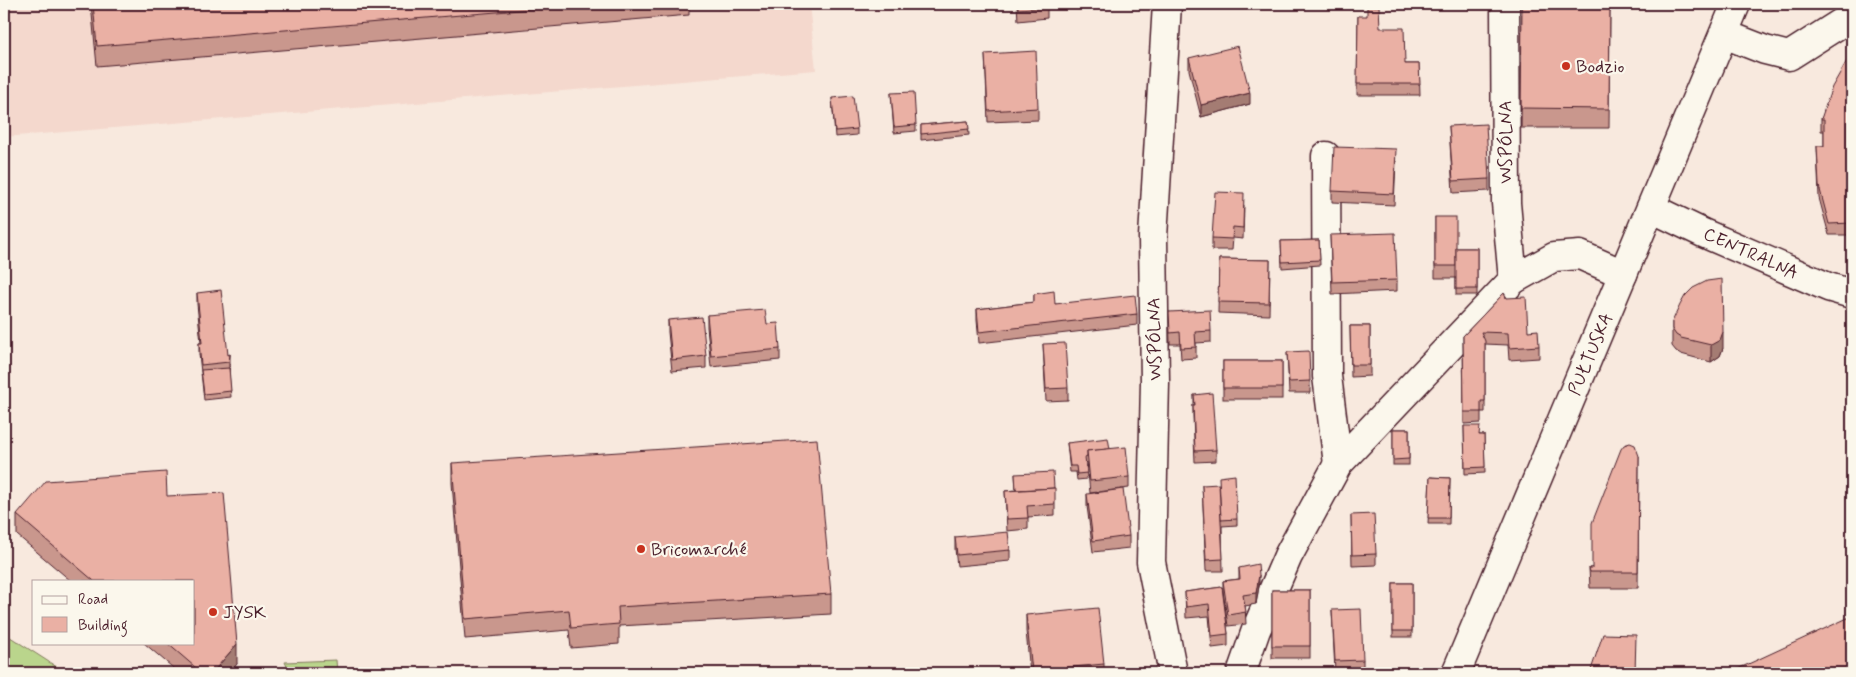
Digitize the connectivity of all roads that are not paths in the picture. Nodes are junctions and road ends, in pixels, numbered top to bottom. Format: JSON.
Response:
{"nodes":[{"id":1,"x":1167,"y":4,"type":"edge"},
{"id":2,"x":1505,"y":4,"type":"edge"},
{"id":3,"x":1736,"y":4,"type":"edge"},
{"id":4,"x":1852,"y":16,"type":"edge"},
{"id":5,"x":1724,"y":34,"type":"junction"},
{"id":6,"x":1326,"y":156,"type":"dead end"},
{"id":7,"x":1651,"y":208,"type":"junction"},
{"id":8,"x":1623,"y":274,"type":"junction"},
{"id":9,"x":1513,"y":280,"type":"junction"},
{"id":10,"x":1852,"y":294,"type":"edge"},
{"id":11,"x":1338,"y":464,"type":"junction"},
{"id":12,"x":1173,"y":673,"type":"edge"},
{"id":13,"x":1241,"y":673,"type":"edge"},
{"id":14,"x":1456,"y":673,"type":"edge"}],
"edges":[{"from":1,"to":12,"type":"street","name":"WSPÓLNA"},
{"from":2,"to":9,"type":"street","name":"WSPÓLNA"},
{"from":3,"to":5,"type":"street","name":"PUŁTUSKA"},
{"from":4,"to":5,"type":"street"},
{"from":5,"to":7,"type":"street","name":"PUŁTUSKA"},
{"from":6,"to":11,"type":"street"},
{"from":7,"to":8,"type":"street","name":"PUŁTUSKA"},
{"from":7,"to":10,"type":"street","name":"CENTRALNA"},
{"from":8,"to":9,"type":"street"},
{"from":8,"to":14,"type":"street","name":"PUŁTUSKA"},
{"from":9,"to":11,"type":"street"},
{"from":11,"to":13,"type":"street"}]}
